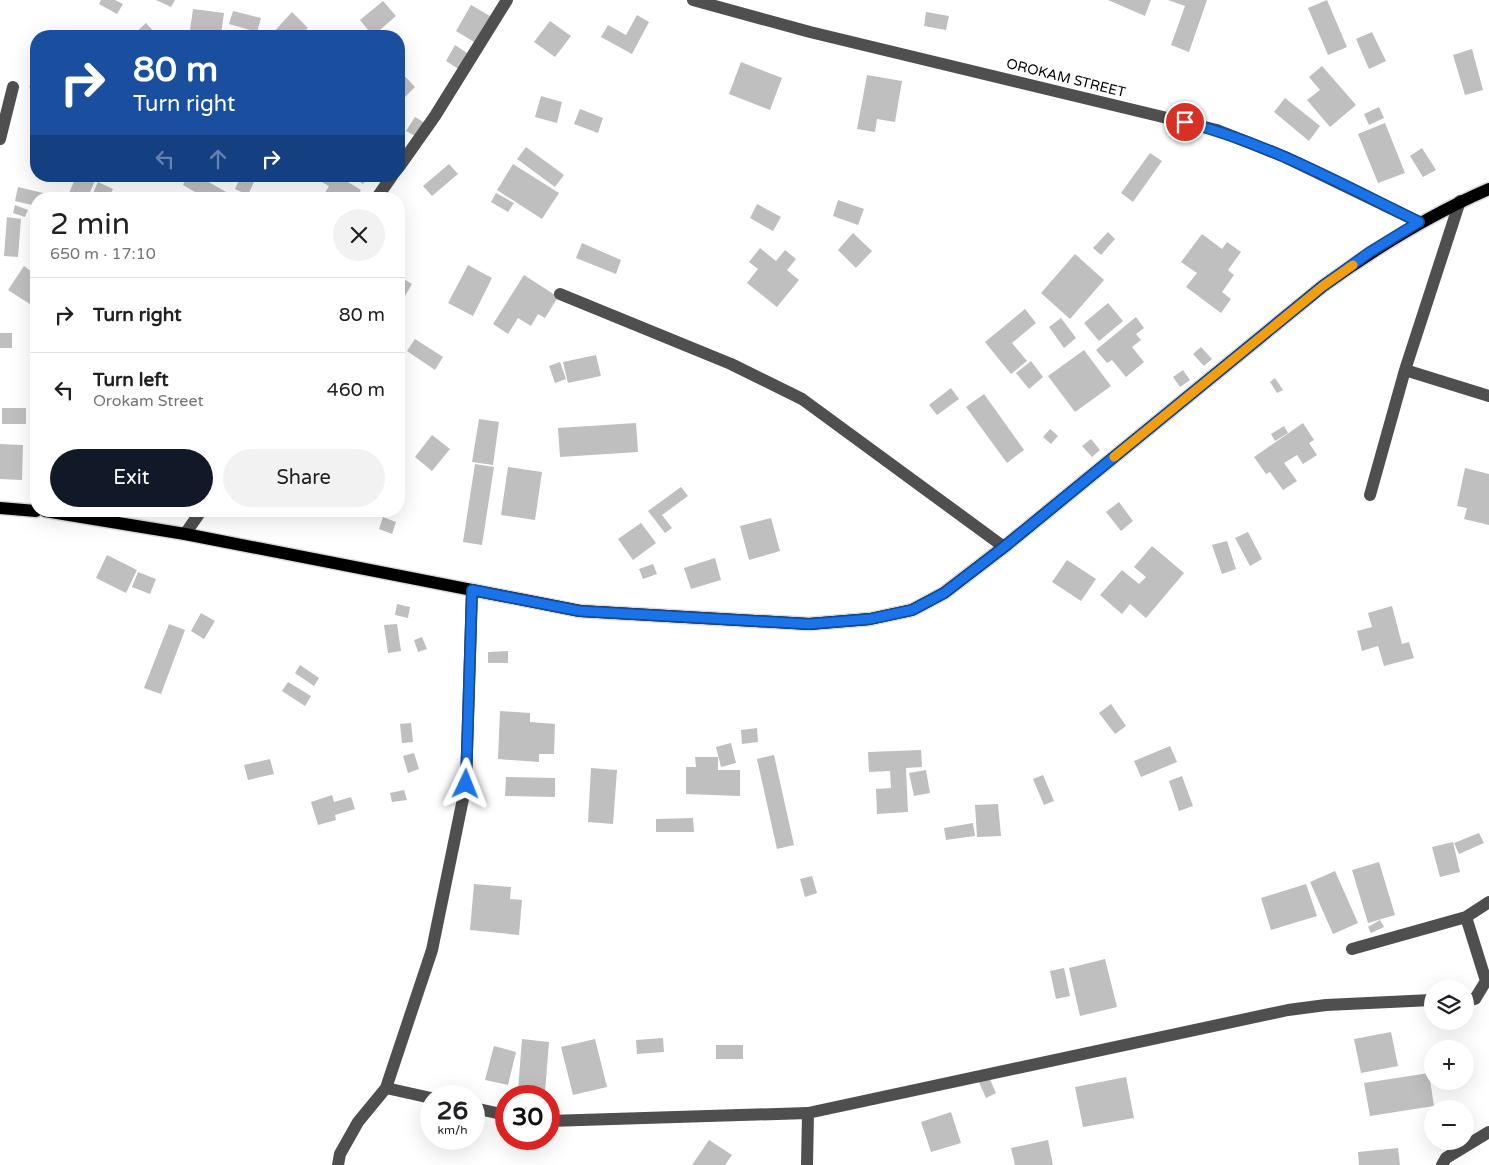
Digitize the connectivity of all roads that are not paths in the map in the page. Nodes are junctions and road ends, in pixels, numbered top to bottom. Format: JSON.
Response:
{"nodes":[{"id":1,"x":507,"y":0,"type":"edge"},
{"id":2,"x":693,"y":0,"type":"edge"},
{"id":3,"x":13,"y":88,"type":"dead end"},
{"id":4,"x":0,"y":139,"type":"edge"},
{"id":5,"x":405,"y":158,"type":"edge"},
{"id":6,"x":1489,"y":189,"type":"edge"},
{"id":7,"x":1460,"y":201,"type":"junction"},
{"id":8,"x":1419,"y":222,"type":"junction"},
{"id":9,"x":560,"y":294,"type":"dead end"},
{"id":10,"x":1404,"y":370,"type":"junction"},
{"id":11,"x":1489,"y":396,"type":"edge"},
{"id":12,"x":1370,"y":495,"type":"dead end"},
{"id":13,"x":0,"y":508,"type":"edge"},
{"id":14,"x":30,"y":510,"type":"edge"},
{"id":15,"x":82,"y":517,"type":"edge"},
{"id":16,"x":197,"y":517,"type":"edge"},
{"id":17,"x":185,"y":534,"type":"junction"},
{"id":18,"x":1004,"y":547,"type":"junction"},
{"id":19,"x":472,"y":590,"type":"junction"},
{"id":20,"x":1489,"y":902,"type":"edge"},
{"id":21,"x":1466,"y":917,"type":"junction"},
{"id":22,"x":1352,"y":949,"type":"dead end"},
{"id":23,"x":1474,"y":998,"type":"edge"},
{"id":24,"x":1424,"y":1000,"type":"edge"},
{"id":25,"x":386,"y":1088,"type":"junction"},
{"id":26,"x":420,"y":1096,"type":"edge"},
{"id":27,"x":808,"y":1113,"type":"junction"},
{"id":28,"x":560,"y":1121,"type":"edge"},
{"id":29,"x":1489,"y":1132,"type":"edge"},
{"id":30,"x":338,"y":1165,"type":"edge"},
{"id":31,"x":807,"y":1165,"type":"edge"},
{"id":32,"x":1442,"y":1165,"type":"edge"}],
"edges":[{"from":1,"to":5,"type":"street"},
{"from":2,"to":8,"type":"street","name":"OROKAM STREET"},
{"from":3,"to":4,"type":"street"},
{"from":6,"to":7,"type":"main road"},
{"from":7,"to":8,"type":"main road"},
{"from":7,"to":10,"type":"street"},
{"from":8,"to":18,"type":"main road"},
{"from":9,"to":18,"type":"street"},
{"from":10,"to":11,"type":"street"},
{"from":10,"to":12,"type":"street"},
{"from":13,"to":14,"type":"main road"},
{"from":15,"to":17,"type":"main road"},
{"from":16,"to":17,"type":"street"},
{"from":17,"to":19,"type":"main road"},
{"from":18,"to":19,"type":"main road"},
{"from":19,"to":25,"type":"street"},
{"from":20,"to":21,"type":"street"},
{"from":21,"to":22,"type":"street"},
{"from":21,"to":23,"type":"street"},
{"from":24,"to":27,"type":"street"},
{"from":25,"to":26,"type":"street"},
{"from":25,"to":30,"type":"street"},
{"from":27,"to":28,"type":"street"},
{"from":27,"to":31,"type":"street"},
{"from":29,"to":32,"type":"street"}]}
